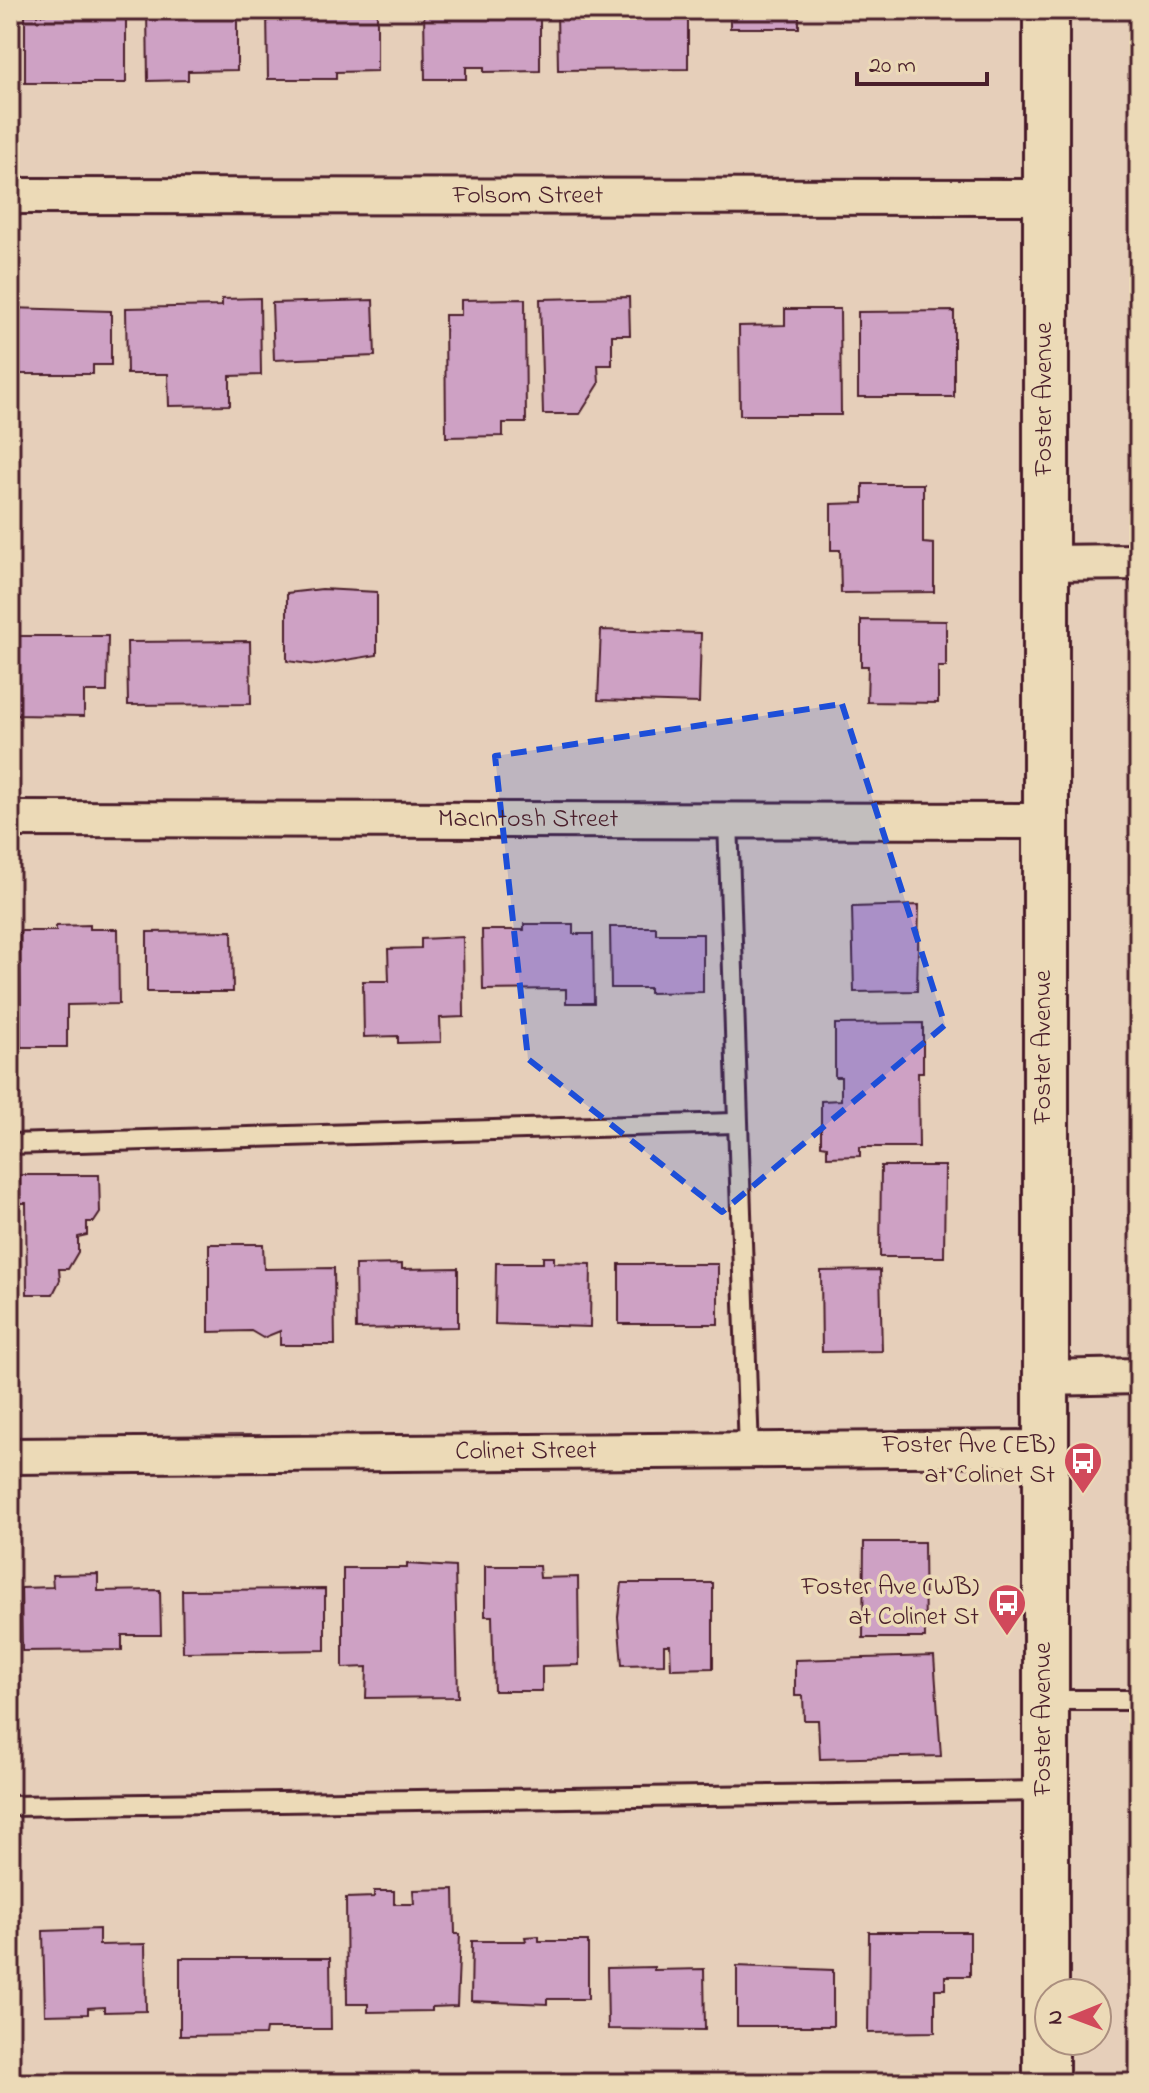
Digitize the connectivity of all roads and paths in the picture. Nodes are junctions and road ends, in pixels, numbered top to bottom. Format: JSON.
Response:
{"nodes":[{"id":1,"x":1046,"y":10,"type":"edge"},
{"id":2,"x":10,"y":196,"type":"edge"},
{"id":3,"x":1046,"y":197,"type":"junction"},
{"id":4,"x":1139,"y":562,"type":"edge"},
{"id":5,"x":1045,"y":563,"type":"junction"},
{"id":6,"x":10,"y":819,"type":"edge"},
{"id":7,"x":728,"y":820,"type":"junction"},
{"id":8,"x":1044,"y":821,"type":"junction"},
{"id":9,"x":735,"y":1123,"type":"junction"},
{"id":10,"x":10,"y":1144,"type":"edge"},
{"id":11,"x":1139,"y":1376,"type":"edge"},
{"id":12,"x":1044,"y":1378,"type":"junction"},
{"id":13,"x":1043,"y":1448,"type":"junction"},
{"id":14,"x":749,"y":1453,"type":"junction"},
{"id":15,"x":10,"y":1456,"type":"edge"},
{"id":16,"x":1045,"y":1700,"type":"junction"},
{"id":17,"x":1139,"y":1700,"type":"edge"},
{"id":18,"x":1044,"y":1791,"type":"junction"},
{"id":19,"x":10,"y":1806,"type":"edge"},
{"id":20,"x":1046,"y":2083,"type":"edge"}],
"edges":[{"from":1,"to":3,"type":"street","name":"Foster Avenue"},
{"from":2,"to":3,"type":"street","name":"Folsom Street"},
{"from":3,"to":5,"type":"street","name":"Foster Avenue"},
{"from":4,"to":5,"type":"street"},
{"from":5,"to":8,"type":"street","name":"Foster Avenue"},
{"from":6,"to":7,"type":"street","name":"MacIntosh Street"},
{"from":7,"to":8,"type":"street","name":"MacIntosh Street"},
{"from":7,"to":9,"type":"lane"},
{"from":8,"to":12,"type":"street","name":"Foster Avenue"},
{"from":9,"to":10,"type":"lane"},
{"from":9,"to":14,"type":"lane"},
{"from":11,"to":12,"type":"street"},
{"from":12,"to":13,"type":"street","name":"Foster Avenue"},
{"from":13,"to":14,"type":"street","name":"Colinet Street"},
{"from":13,"to":16,"type":"street","name":"Foster Avenue"},
{"from":14,"to":15,"type":"street","name":"Colinet Street"},
{"from":16,"to":17,"type":"lane"},
{"from":16,"to":18,"type":"street","name":"Foster Avenue"},
{"from":18,"to":19,"type":"lane"},
{"from":18,"to":20,"type":"street","name":"Foster Avenue"}]}
